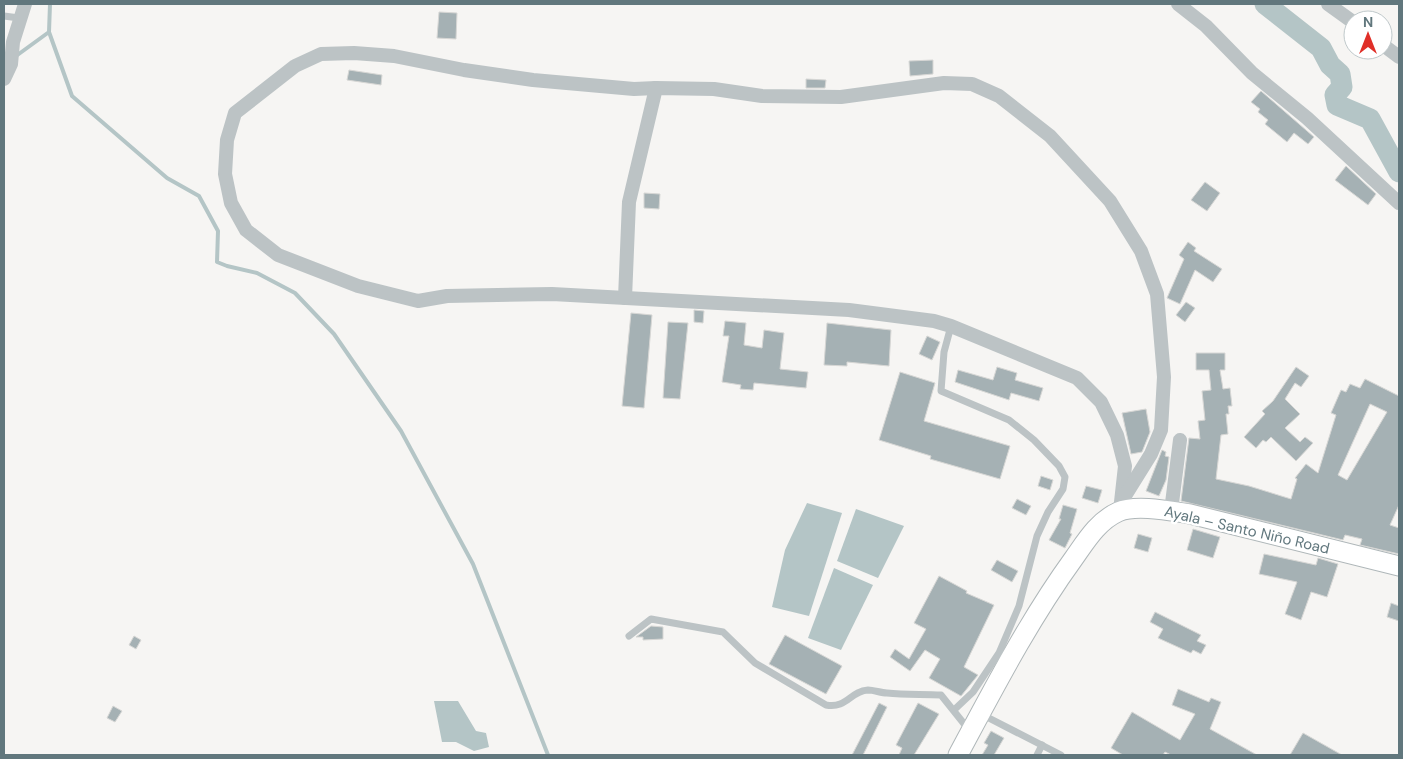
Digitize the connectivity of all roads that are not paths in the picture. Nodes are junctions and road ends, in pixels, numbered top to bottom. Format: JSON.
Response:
{"nodes":[{"id":1,"x":25,"y":4,"type":"edge"},
{"id":2,"x":1178,"y":4,"type":"edge"},
{"id":3,"x":1328,"y":4,"type":"edge"},
{"id":4,"x":1343,"y":15,"type":"edge"},
{"id":5,"x":4,"y":16,"type":"edge"},
{"id":6,"x":18,"y":18,"type":"junction"},
{"id":7,"x":7,"y":42,"type":"edge"},
{"id":8,"x":4,"y":79,"type":"edge"},
{"id":9,"x":656,"y":88,"type":"junction"},
{"id":10,"x":1399,"y":203,"type":"edge"},
{"id":11,"x":625,"y":298,"type":"junction"},
{"id":12,"x":951,"y":326,"type":"junction"},
{"id":13,"x":1180,"y":440,"type":"dead end"},
{"id":14,"x":1120,"y":506,"type":"junction"},
{"id":15,"x":1171,"y":511,"type":"junction"},
{"id":16,"x":1399,"y":566,"type":"edge"},
{"id":17,"x":629,"y":636,"type":"dead end"},
{"id":18,"x":954,"y":710,"type":"junction"},
{"id":19,"x":976,"y":721,"type":"junction"},
{"id":20,"x":1042,"y":745,"type":"junction"},
{"id":21,"x":958,"y":755,"type":"edge"},
{"id":22,"x":1037,"y":755,"type":"edge"},
{"id":23,"x":1060,"y":755,"type":"edge"}],
"edges":[{"from":1,"to":6,"type":"street"},
{"from":2,"to":10,"type":"street"},
{"from":3,"to":4,"type":"street"},
{"from":5,"to":6,"type":"lane"},
{"from":6,"to":7,"type":"street"},
{"from":7,"to":8,"type":"street"},
{"from":9,"to":11,"type":"street"},
{"from":9,"to":11,"type":"street"},
{"from":9,"to":14,"type":"street"},
{"from":11,"to":12,"type":"street"},
{"from":12,"to":14,"type":"street"},
{"from":12,"to":18,"type":"lane"},
{"from":13,"to":15,"type":"street"},
{"from":14,"to":15,"type":"street","name":"Ayala – Santo Niño Road"},
{"from":14,"to":19,"type":"street"},
{"from":15,"to":16,"type":"street","name":"Ayala – Santo Niño Road"},
{"from":17,"to":18,"type":"lane"},
{"from":18,"to":19,"type":"lane"},
{"from":19,"to":20,"type":"lane"},
{"from":19,"to":21,"type":"street"},
{"from":20,"to":22,"type":"lane"},
{"from":20,"to":23,"type":"lane"}]}
